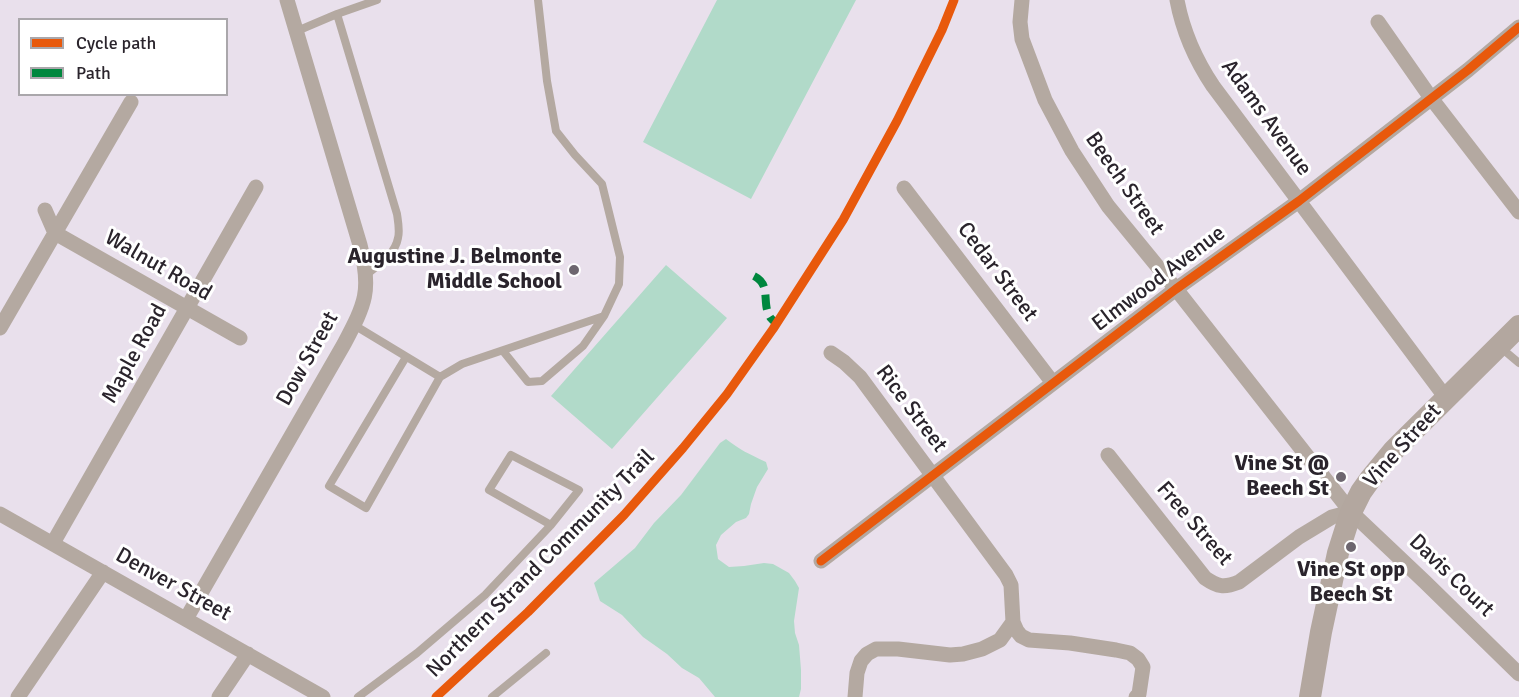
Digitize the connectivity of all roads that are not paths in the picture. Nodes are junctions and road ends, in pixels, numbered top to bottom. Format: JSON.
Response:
{"nodes":[{"id":1,"x":287,"y":0,"type":"edge"},
{"id":2,"x":377,"y":0,"type":"edge"},
{"id":3,"x":538,"y":0,"type":"edge"},
{"id":4,"x":1022,"y":0,"type":"edge"},
{"id":5,"x":1177,"y":0,"type":"edge"},
{"id":6,"x":337,"y":14,"type":"junction"},
{"id":7,"x":1378,"y":22,"type":"dead end"},
{"id":8,"x":1519,"y":27,"type":"edge"},
{"id":9,"x":297,"y":31,"type":"junction"},
{"id":10,"x":1431,"y":98,"type":"junction"},
{"id":11,"x":131,"y":102,"type":"dead end"},
{"id":12,"x":256,"y":187,"type":"dead end"},
{"id":13,"x":904,"y":188,"type":"dead end"},
{"id":14,"x":1299,"y":201,"type":"junction"},
{"id":15,"x":45,"y":210,"type":"dead end"},
{"id":16,"x":1519,"y":212,"type":"edge"},
{"id":17,"x":55,"y":233,"type":"junction"},
{"id":18,"x":366,"y":275,"type":"junction"},
{"id":19,"x":1176,"y":289,"type":"junction"},
{"id":20,"x":187,"y":309,"type":"junction"},
{"id":21,"x":604,"y":316,"type":"junction"},
{"id":22,"x":354,"y":326,"type":"junction"},
{"id":23,"x":1519,"y":326,"type":"edge"},
{"id":24,"x":0,"y":328,"type":"edge"},
{"id":25,"x":240,"y":338,"type":"dead end"},
{"id":26,"x":1499,"y":346,"type":"junction"},
{"id":27,"x":503,"y":351,"type":"junction"},
{"id":28,"x":831,"y":353,"type":"dead end"},
{"id":29,"x":406,"y":357,"type":"junction"},
{"id":30,"x":1519,"y":363,"type":"edge"},
{"id":31,"x":440,"y":377,"type":"junction"},
{"id":32,"x":1053,"y":383,"type":"junction"},
{"id":33,"x":1446,"y":398,"type":"junction"},
{"id":34,"x":1108,"y":455,"type":"dead end"},
{"id":35,"x":933,"y":476,"type":"junction"},
{"id":36,"x":1351,"y":512,"type":"junction"},
{"id":37,"x":0,"y":513,"type":"edge"},
{"id":38,"x":550,"y":525,"type":"junction"},
{"id":39,"x":52,"y":543,"type":"junction"},
{"id":40,"x":821,"y":561,"type":"dead end"},
{"id":41,"x":103,"y":572,"type":"junction"},
{"id":42,"x":186,"y":619,"type":"junction"},
{"id":43,"x":1013,"y":622,"type":"junction"},
{"id":44,"x":546,"y":653,"type":"dead end"},
{"id":45,"x":248,"y":654,"type":"junction"},
{"id":46,"x":1519,"y":674,"type":"edge"},
{"id":47,"x":18,"y":697,"type":"edge"},
{"id":48,"x":219,"y":697,"type":"edge"},
{"id":49,"x":322,"y":697,"type":"edge"},
{"id":50,"x":358,"y":697,"type":"edge"},
{"id":51,"x":492,"y":697,"type":"edge"},
{"id":52,"x":855,"y":697,"type":"edge"},
{"id":53,"x":1136,"y":697,"type":"edge"},
{"id":54,"x":1310,"y":697,"type":"edge"}],
"edges":[{"from":1,"to":9,"type":"street","name":"Dow Street"},
{"from":2,"to":6,"type":"lane"},
{"from":3,"to":21,"type":"lane"},
{"from":4,"to":19,"type":"street","name":"Beech Street"},
{"from":5,"to":14,"type":"street","name":"Adams Avenue"},
{"from":6,"to":9,"type":"lane"},
{"from":6,"to":18,"type":"lane"},
{"from":7,"to":10,"type":"street"},
{"from":8,"to":10,"type":"street","name":"Elmwood Avenue"},
{"from":9,"to":18,"type":"street","name":"Dow Street"},
{"from":10,"to":14,"type":"street","name":"Elmwood Avenue"},
{"from":10,"to":16,"type":"street"},
{"from":11,"to":17,"type":"street"},
{"from":12,"to":20,"type":"street","name":"Maple Road"},
{"from":13,"to":32,"type":"street","name":"Cedar Street"},
{"from":14,"to":19,"type":"street","name":"Elmwood Avenue"},
{"from":14,"to":33,"type":"street","name":"Adams Avenue"},
{"from":15,"to":17,"type":"street"},
{"from":17,"to":20,"type":"street","name":"Walnut Road"},
{"from":17,"to":24,"type":"street"},
{"from":18,"to":22,"type":"street","name":"Dow Street"},
{"from":19,"to":32,"type":"street","name":"Elmwood Avenue"},
{"from":19,"to":36,"type":"street","name":"Beech Street"},
{"from":20,"to":25,"type":"street","name":"Walnut Road"},
{"from":20,"to":39,"type":"street","name":"Maple Road"},
{"from":21,"to":27,"type":"lane"},
{"from":21,"to":27,"type":"lane"},
{"from":22,"to":29,"type":"lane"},
{"from":22,"to":42,"type":"street","name":"Dow Street"},
{"from":23,"to":26,"type":"street","name":"Vine Street"},
{"from":26,"to":30,"type":"lane"},
{"from":26,"to":33,"type":"street","name":"Vine Street"},
{"from":27,"to":31,"type":"lane"},
{"from":28,"to":35,"type":"street","name":"Rice Street"},
{"from":29,"to":31,"type":"lane"},
{"from":29,"to":31,"type":"lane"},
{"from":32,"to":35,"type":"street","name":"Elmwood Avenue"},
{"from":33,"to":36,"type":"street","name":"Vine Street"},
{"from":34,"to":36,"type":"street","name":"Free Street"},
{"from":35,"to":40,"type":"street","name":"Elmwood Avenue"},
{"from":35,"to":43,"type":"street","name":"Rice Street"},
{"from":36,"to":46,"type":"street","name":"Davis Court"},
{"from":36,"to":54,"type":"street","name":"Vine Street"},
{"from":37,"to":39,"type":"street","name":"Denver Street"},
{"from":38,"to":38,"type":"lane"},
{"from":38,"to":50,"type":"lane"},
{"from":39,"to":41,"type":"street","name":"Denver Street"},
{"from":41,"to":42,"type":"street","name":"Denver Street"},
{"from":41,"to":47,"type":"street"},
{"from":42,"to":45,"type":"street","name":"Denver Street"},
{"from":43,"to":52,"type":"street"},
{"from":43,"to":53,"type":"street"},
{"from":44,"to":51,"type":"lane"},
{"from":45,"to":48,"type":"street"},
{"from":45,"to":49,"type":"street","name":"Denver Street"}]}
